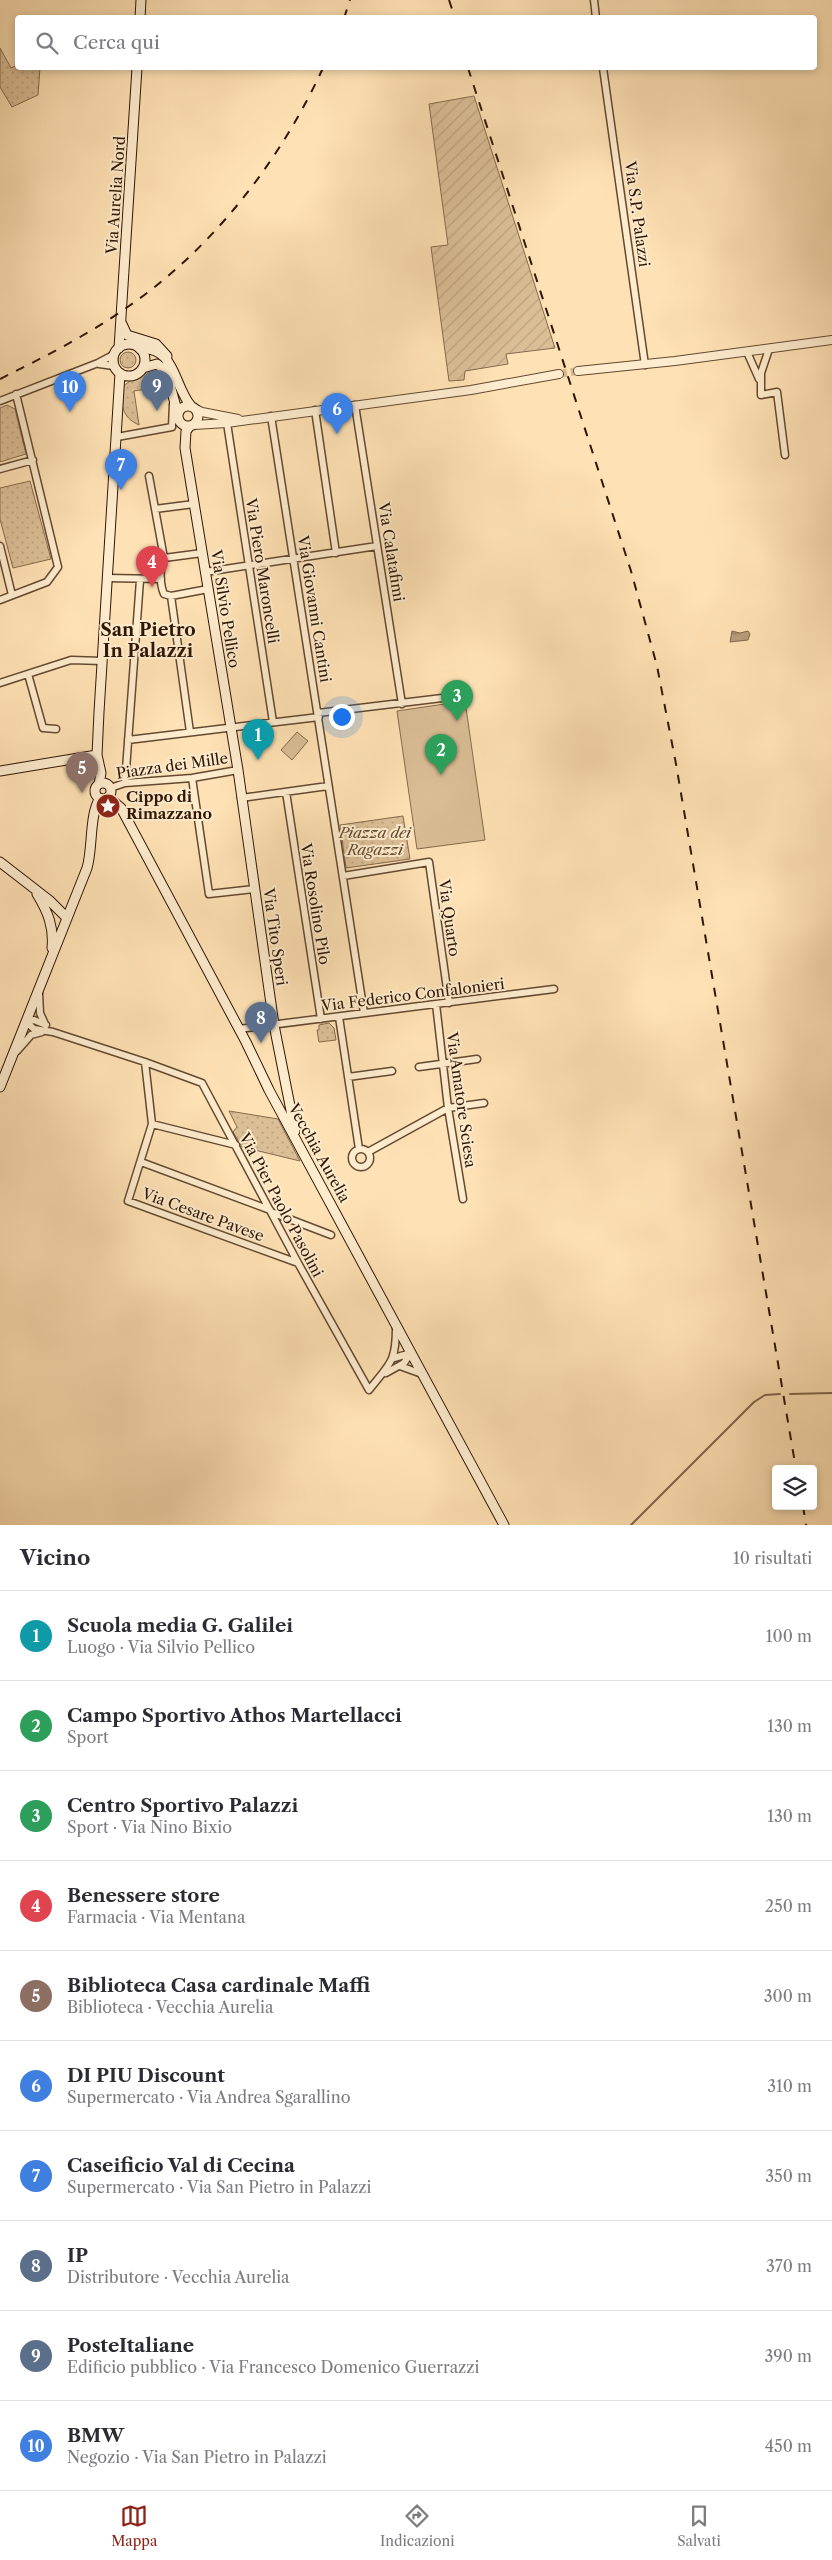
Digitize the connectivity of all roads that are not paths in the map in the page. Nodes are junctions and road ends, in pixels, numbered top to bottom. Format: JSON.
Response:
{"nodes":[{"id":1,"x":141,"y":0,"type":"edge"},
{"id":2,"x":594,"y":0,"type":"edge"},
{"id":3,"x":140,"y":15,"type":"edge"},
{"id":4,"x":596,"y":15,"type":"edge"},
{"id":5,"x":137,"y":70,"type":"edge"},
{"id":6,"x":603,"y":70,"type":"edge"},
{"id":7,"x":122,"y":324,"type":"junction"},
{"id":8,"x":832,"y":340,"type":"edge"},
{"id":9,"x":140,"y":349,"type":"junction"},
{"id":10,"x":769,"y":349,"type":"junction"},
{"id":11,"x":117,"y":351,"type":"junction"},
{"id":12,"x":747,"y":352,"type":"junction"},
{"id":13,"x":98,"y":363,"type":"junction"},
{"id":14,"x":645,"y":365,"type":"junction"},
{"id":15,"x":172,"y":367,"type":"junction"},
{"id":16,"x":143,"y":368,"type":"junction"},
{"id":17,"x":117,"y":370,"type":"junction"},
{"id":18,"x":578,"y":371,"type":"tunnel mouth"},
{"id":19,"x":559,"y":374,"type":"tunnel mouth"},
{"id":20,"x":760,"y":380,"type":"junction"},
{"id":21,"x":16,"y":394,"type":"junction"},
{"id":22,"x":175,"y":398,"type":"junction"},
{"id":23,"x":0,"y":401,"type":"edge"},
{"id":24,"x":355,"y":405,"type":"junction"},
{"id":25,"x":193,"y":407,"type":"junction"},
{"id":26,"x":315,"y":410,"type":"junction"},
{"id":27,"x":178,"y":414,"type":"junction"},
{"id":28,"x":271,"y":416,"type":"junction"},
{"id":29,"x":242,"y":419,"type":"junction"},
{"id":30,"x":227,"y":423,"type":"junction"},
{"id":31,"x":192,"y":425,"type":"junction"},
{"id":32,"x":117,"y":437,"type":"junction"},
{"id":33,"x":786,"y":455,"type":"dead end"},
{"id":34,"x":33,"y":460,"type":"junction"},
{"id":35,"x":0,"y":469,"type":"edge"},
{"id":36,"x":149,"y":476,"type":"dead end"},
{"id":37,"x":194,"y":504,"type":"junction"},
{"id":38,"x":155,"y":510,"type":"junction"},
{"id":39,"x":0,"y":546,"type":"edge"},
{"id":40,"x":377,"y":546,"type":"junction"},
{"id":41,"x":336,"y":552,"type":"junction"},
{"id":42,"x":202,"y":553,"type":"junction"},
{"id":43,"x":164,"y":558,"type":"junction"},
{"id":44,"x":293,"y":559,"type":"junction"},
{"id":45,"x":249,"y":566,"type":"junction"},
{"id":46,"x":205,"y":572,"type":"junction"},
{"id":47,"x":108,"y":578,"type":"junction"},
{"id":48,"x":161,"y":579,"type":"junction"},
{"id":49,"x":140,"y":580,"type":"junction"},
{"id":50,"x":208,"y":589,"type":"junction"},
{"id":51,"x":12,"y":595,"type":"junction"},
{"id":52,"x":171,"y":596,"type":"junction"},
{"id":53,"x":0,"y":600,"type":"edge"},
{"id":54,"x":102,"y":661,"type":"junction"},
{"id":55,"x":28,"y":674,"type":"junction"},
{"id":56,"x":0,"y":683,"type":"edge"},
{"id":57,"x":467,"y":695,"type":"dead end"},
{"id":58,"x":402,"y":704,"type":"junction"},
{"id":59,"x":318,"y":715,"type":"junction"},
{"id":60,"x":273,"y":722,"type":"junction"},
{"id":61,"x":231,"y":727,"type":"junction"},
{"id":62,"x":56,"y":729,"type":"dead end"},
{"id":63,"x":190,"y":732,"type":"junction"},
{"id":64,"x":128,"y":740,"type":"junction"},
{"id":65,"x":97,"y":754,"type":"junction"},
{"id":66,"x":238,"y":770,"type":"junction"},
{"id":67,"x":0,"y":771,"type":"edge"},
{"id":68,"x":192,"y":778,"type":"junction"},
{"id":69,"x":100,"y":784,"type":"junction"},
{"id":70,"x":125,"y":784,"type":"junction"},
{"id":71,"x":328,"y":786,"type":"junction"},
{"id":72,"x":286,"y":792,"type":"junction"},
{"id":73,"x":106,"y":794,"type":"junction"},
{"id":74,"x":241,"y":798,"type":"junction"},
{"id":75,"x":0,"y":862,"type":"edge"},
{"id":76,"x":343,"y":876,"type":"junction"},
{"id":77,"x":254,"y":889,"type":"junction"},
{"id":78,"x":36,"y":892,"type":"junction"},
{"id":79,"x":46,"y":909,"type":"junction"},
{"id":80,"x":66,"y":919,"type":"junction"},
{"id":81,"x":52,"y":956,"type":"junction"},
{"id":82,"x":39,"y":987,"type":"junction"},
{"id":83,"x":554,"y":989,"type":"dead end"},
{"id":84,"x":449,"y":1003,"type":"junction"},
{"id":85,"x":436,"y":1004,"type":"junction"},
{"id":86,"x":364,"y":1013,"type":"junction"},
{"id":87,"x":339,"y":1017,"type":"junction"},
{"id":88,"x":321,"y":1019,"type":"junction"},
{"id":89,"x":26,"y":1022,"type":"junction"},
{"id":90,"x":274,"y":1026,"type":"junction"},
{"id":91,"x":45,"y":1028,"type":"junction"},
{"id":92,"x":239,"y":1029,"type":"junction"},
{"id":93,"x":12,"y":1058,"type":"junction"},
{"id":94,"x":477,"y":1059,"type":"dead end"},
{"id":95,"x":146,"y":1062,"type":"junction"},
{"id":96,"x":443,"y":1064,"type":"junction"},
{"id":97,"x":419,"y":1068,"type":"dead end"},
{"id":98,"x":392,"y":1071,"type":"dead end"},
{"id":99,"x":348,"y":1077,"type":"junction"},
{"id":100,"x":285,"y":1084,"type":"junction"},
{"id":101,"x":0,"y":1087,"type":"edge"},
{"id":102,"x":269,"y":1090,"type":"junction"},
{"id":103,"x":484,"y":1103,"type":"dead end"},
{"id":104,"x":448,"y":1108,"type":"junction"},
{"id":105,"x":152,"y":1124,"type":"junction"},
{"id":106,"x":297,"y":1138,"type":"junction"},
{"id":107,"x":236,"y":1146,"type":"junction"},
{"id":108,"x":359,"y":1149,"type":"junction"},
{"id":109,"x":368,"y":1152,"type":"junction"},
{"id":110,"x":141,"y":1162,"type":"junction"},
{"id":111,"x":463,"y":1199,"type":"dead end"},
{"id":112,"x":270,"y":1211,"type":"junction"},
{"id":113,"x":331,"y":1235,"type":"dead end"},
{"id":114,"x":298,"y":1263,"type":"junction"},
{"id":115,"x":396,"y":1325,"type":"junction"},
{"id":116,"x":411,"y":1353,"type":"junction"},
{"id":117,"x":394,"y":1358,"type":"junction"},
{"id":118,"x":400,"y":1366,"type":"junction"},
{"id":119,"x":385,"y":1374,"type":"junction"},
{"id":120,"x":422,"y":1374,"type":"junction"},
{"id":121,"x":504,"y":1525,"type":"edge"}],
"edges":[{"from":1,"to":3,"type":"main road"},
{"from":2,"to":4,"type":"street"},
{"from":5,"to":7,"type":"main road","name":"Via Aurelia Nord"},
{"from":6,"to":14,"type":"street","name":"Via S.P. Palazzi"},
{"from":7,"to":11,"type":"main road","name":"Via Aurelia Nord"},
{"from":7,"to":15,"type":"main road"},
{"from":8,"to":10,"type":"street"},
{"from":9,"to":11,"type":"main road"},
{"from":9,"to":15,"type":"main road"},
{"from":9,"to":16,"type":"main road"},
{"from":10,"to":12,"type":"street"},
{"from":10,"to":20,"type":"street"},
{"from":11,"to":13,"type":"street"},
{"from":11,"to":17,"type":"main road"},
{"from":12,"to":14,"type":"street"},
{"from":12,"to":20,"type":"street"},
{"from":13,"to":17,"type":"street"},
{"from":13,"to":21,"type":"street"},
{"from":14,"to":18,"type":"street"},
{"from":15,"to":25,"type":"main road"},
{"from":16,"to":17,"type":"main road"},
{"from":16,"to":22,"type":"main road"},
{"from":17,"to":32,"type":"main road"},
{"from":19,"to":24,"type":"street"},
{"from":20,"to":33,"type":"street"},
{"from":21,"to":23,"type":"street"},
{"from":21,"to":34,"type":"street"},
{"from":22,"to":27,"type":"main road"},
{"from":22,"to":32,"type":"street"},
{"from":24,"to":26,"type":"street"},
{"from":24,"to":40,"type":"street","name":"Via Calatafimi"},
{"from":25,"to":27,"type":"main road"},
{"from":25,"to":29,"type":"street"},
{"from":25,"to":31,"type":"main road"},
{"from":26,"to":28,"type":"street"},
{"from":26,"to":41,"type":"street"},
{"from":27,"to":31,"type":"main road"},
{"from":28,"to":29,"type":"street"},
{"from":28,"to":44,"type":"street","name":"Via Giovanni Cantini"},
{"from":29,"to":30,"type":"street"},
{"from":30,"to":31,"type":"street"},
{"from":30,"to":45,"type":"street","name":"Via Piero Maroncelli"},
{"from":31,"to":37,"type":"main road","name":"Via Silvio Pellico"},
{"from":32,"to":47,"type":"main road"},
{"from":34,"to":35,"type":"street"},
{"from":34,"to":51,"type":"street"},
{"from":36,"to":38,"type":"street"},
{"from":37,"to":38,"type":"street"},
{"from":37,"to":42,"type":"main road","name":"Via Silvio Pellico"},
{"from":38,"to":43,"type":"street"},
{"from":39,"to":51,"type":"street"},
{"from":40,"to":41,"type":"street"},
{"from":40,"to":58,"type":"street","name":"Via Calatafimi"},
{"from":41,"to":44,"type":"street"},
{"from":42,"to":43,"type":"street"},
{"from":42,"to":46,"type":"main road","name":"Via Silvio Pellico"},
{"from":43,"to":48,"type":"street"},
{"from":44,"to":45,"type":"street"},
{"from":44,"to":59,"type":"street","name":"Via Giovanni Cantini"},
{"from":45,"to":46,"type":"street"},
{"from":45,"to":60,"type":"street","name":"Via Piero Maroncelli"},
{"from":46,"to":50,"type":"main road","name":"Via Silvio Pellico"},
{"from":47,"to":49,"type":"street"},
{"from":47,"to":54,"type":"main road"},
{"from":48,"to":49,"type":"street"},
{"from":48,"to":52,"type":"street"},
{"from":49,"to":64,"type":"street"},
{"from":50,"to":52,"type":"street"},
{"from":50,"to":61,"type":"main road","name":"Via Silvio Pellico"},
{"from":51,"to":53,"type":"street"},
{"from":52,"to":63,"type":"street"},
{"from":54,"to":55,"type":"street"},
{"from":54,"to":65,"type":"main road"},
{"from":55,"to":56,"type":"street"},
{"from":55,"to":62,"type":"street"},
{"from":57,"to":58,"type":"street","name":"Piazza dei Mille"},
{"from":58,"to":59,"type":"street","name":"Piazza dei Mille"},
{"from":59,"to":60,"type":"street","name":"Piazza dei Mille"},
{"from":59,"to":71,"type":"street","name":"Via Giovanni Cantini"},
{"from":60,"to":61,"type":"street","name":"Piazza dei Mille"},
{"from":61,"to":63,"type":"street","name":"Piazza dei Mille"},
{"from":61,"to":66,"type":"main road","name":"Via Silvio Pellico"},
{"from":63,"to":64,"type":"street","name":"Piazza dei Mille"},
{"from":64,"to":70,"type":"street"},
{"from":65,"to":67,"type":"main road"},
{"from":65,"to":69,"type":"main road"},
{"from":66,"to":68,"type":"street","name":"Piazza dei Mille"},
{"from":66,"to":74,"type":"main road","name":"Via Silvio Pellico"},
{"from":68,"to":70,"type":"street","name":"Piazza dei Mille"},
{"from":68,"to":77,"type":"street"},
{"from":69,"to":73,"type":"main road","name":"Vecchia Aurelia"},
{"from":69,"to":73,"type":"main road"},
{"from":70,"to":73,"type":"street","name":"Piazza dei Mille"},
{"from":71,"to":72,"type":"street"},
{"from":71,"to":76,"type":"street","name":"Via Giovanni Cantini"},
{"from":72,"to":74,"type":"street"},
{"from":72,"to":88,"type":"street","name":"Via Rosolino Pilo"},
{"from":73,"to":80,"type":"main road"},
{"from":73,"to":92,"type":"main road","name":"Vecchia Aurelia"},
{"from":74,"to":77,"type":"main road","name":"Via Tito Speri"},
{"from":75,"to":78,"type":"main road"},
{"from":76,"to":84,"type":"street","name":"Via Quarto"},
{"from":76,"to":86,"type":"street","name":"Via Giovanni Cantini"},
{"from":77,"to":90,"type":"main road","name":"Via Tito Speri"},
{"from":78,"to":79,"type":"main road"},
{"from":78,"to":80,"type":"main road"},
{"from":79,"to":80,"type":"main road"},
{"from":79,"to":81,"type":"main road"},
{"from":80,"to":81,"type":"main road"},
{"from":81,"to":82,"type":"main road"},
{"from":82,"to":89,"type":"main road"},
{"from":82,"to":91,"type":"street"},
{"from":83,"to":84,"type":"street","name":"Via Federico Confalonieri"},
{"from":84,"to":85,"type":"street","name":"Via Federico Confalonieri"},
{"from":85,"to":86,"type":"street","name":"Via Federico Confalonieri"},
{"from":85,"to":96,"type":"street","name":"Via Amatore Sciesa"},
{"from":86,"to":87,"type":"street","name":"Via Federico Confalonieri"},
{"from":87,"to":88,"type":"street","name":"Via Federico Confalonieri"},
{"from":87,"to":99,"type":"street"},
{"from":88,"to":90,"type":"street","name":"Via Federico Confalonieri"},
{"from":89,"to":91,"type":"street"},
{"from":89,"to":93,"type":"main road"},
{"from":90,"to":92,"type":"street","name":"Via Federico Confalonieri"},
{"from":90,"to":100,"type":"main road","name":"Via Tito Speri"},
{"from":91,"to":93,"type":"street"},
{"from":91,"to":95,"type":"street","name":"Via Pier Paolo Pasolini"},
{"from":92,"to":102,"type":"main road","name":"Vecchia Aurelia"},
{"from":93,"to":101,"type":"main road"},
{"from":94,"to":96,"type":"street"},
{"from":95,"to":105,"type":"street"},
{"from":95,"to":107,"type":"street","name":"Via Pier Paolo Pasolini"},
{"from":96,"to":97,"type":"street"},
{"from":96,"to":104,"type":"street","name":"Via Amatore Sciesa"},
{"from":98,"to":99,"type":"street"},
{"from":99,"to":108,"type":"street"},
{"from":100,"to":102,"type":"main road"},
{"from":100,"to":106,"type":"main road","name":"Via Tito Speri"},
{"from":102,"to":106,"type":"main road","name":"Vecchia Aurelia"},
{"from":103,"to":104,"type":"street"},
{"from":104,"to":109,"type":"street"},
{"from":104,"to":111,"type":"street","name":"Via Amatore Sciesa"},
{"from":105,"to":107,"type":"street"},
{"from":105,"to":110,"type":"street"},
{"from":106,"to":115,"type":"main road","name":"Vecchia Aurelia"},
{"from":107,"to":112,"type":"street","name":"Via Pier Paolo Pasolini"},
{"from":108,"to":109,"type":"street"},
{"from":108,"to":109,"type":"street"},
{"from":110,"to":112,"type":"street"},
{"from":110,"to":114,"type":"street","name":"Via Cesare Pavese"},
{"from":112,"to":113,"type":"street"},
{"from":112,"to":114,"type":"street","name":"Via Pier Paolo Pasolini"},
{"from":114,"to":119,"type":"street","name":"Via Pier Paolo Pasolini"},
{"from":115,"to":116,"type":"main road","name":"Vecchia Aurelia"},
{"from":115,"to":117,"type":"street"},
{"from":116,"to":117,"type":"street"},
{"from":116,"to":118,"type":"street"},
{"from":116,"to":120,"type":"main road","name":"Vecchia Aurelia"},
{"from":117,"to":119,"type":"street"},
{"from":118,"to":119,"type":"street"},
{"from":118,"to":120,"type":"street"},
{"from":120,"to":121,"type":"main road","name":"Vecchia Aurelia"}]}
